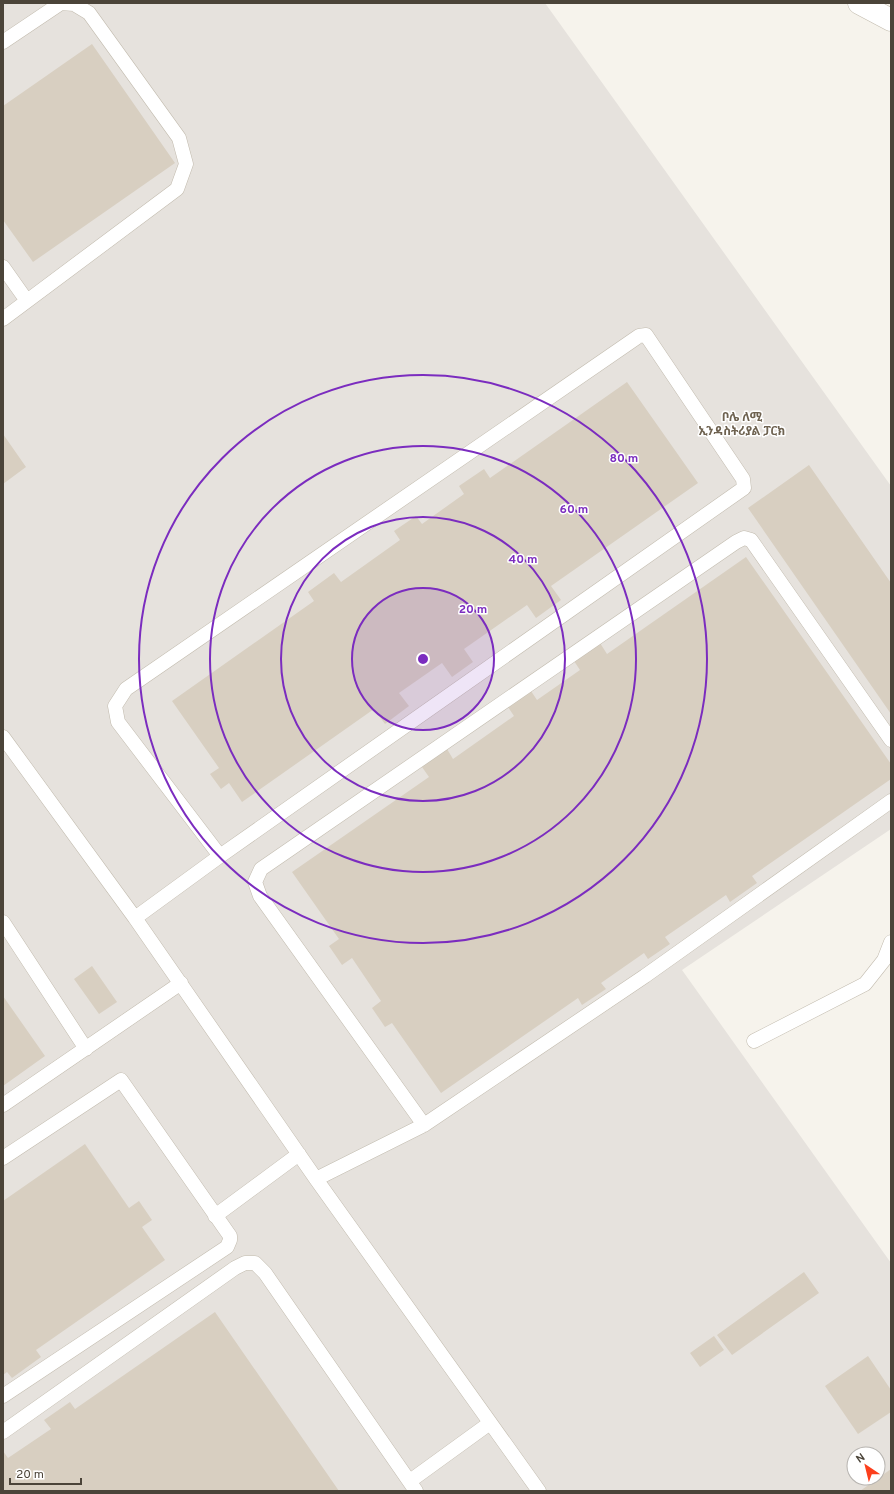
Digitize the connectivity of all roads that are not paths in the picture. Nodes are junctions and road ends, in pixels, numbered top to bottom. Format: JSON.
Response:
{"nodes":[{"id":1,"x":859,"y":3,"type":"edge"},
{"id":2,"x":891,"y":20,"type":"edge"},
{"id":3,"x":3,"y":42,"type":"edge"},
{"id":4,"x":3,"y":267,"type":"edge"},
{"id":5,"x":27,"y":301,"type":"junction"},
{"id":6,"x":3,"y":319,"type":"edge"},
{"id":7,"x":3,"y":736,"type":"edge"},
{"id":8,"x":891,"y":740,"type":"edge"},
{"id":9,"x":891,"y":801,"type":"edge"},
{"id":10,"x":220,"y":856,"type":"junction"},
{"id":11,"x":136,"y":918,"type":"junction"},
{"id":12,"x":3,"y":922,"type":"edge"},
{"id":13,"x":891,"y":942,"type":"edge"},
{"id":14,"x":181,"y":983,"type":"junction"},
{"id":15,"x":754,"y":1041,"type":"dead end"},
{"id":16,"x":86,"y":1048,"type":"junction"},
{"id":17,"x":3,"y":1105,"type":"edge"},
{"id":18,"x":424,"y":1125,"type":"junction"},
{"id":19,"x":299,"y":1154,"type":"junction"},
{"id":20,"x":3,"y":1158,"type":"edge"},
{"id":21,"x":316,"y":1180,"type":"junction"},
{"id":22,"x":215,"y":1216,"type":"junction"},
{"id":23,"x":3,"y":1396,"type":"edge"},
{"id":24,"x":490,"y":1423,"type":"junction"},
{"id":25,"x":3,"y":1432,"type":"edge"},
{"id":26,"x":413,"y":1486,"type":"edge"},
{"id":27,"x":539,"y":1491,"type":"edge"}],
"edges":[{"from":1,"to":2,"type":"street"},
{"from":3,"to":5,"type":"lane"},
{"from":4,"to":5,"type":"lane"},
{"from":5,"to":6,"type":"lane"},
{"from":7,"to":11,"type":"lane"},
{"from":8,"to":18,"type":"lane"},
{"from":9,"to":18,"type":"lane"},
{"from":10,"to":10,"type":"lane"},
{"from":10,"to":11,"type":"lane"},
{"from":11,"to":14,"type":"lane"},
{"from":12,"to":16,"type":"lane"},
{"from":13,"to":15,"type":"lane"},
{"from":14,"to":16,"type":"lane"},
{"from":14,"to":19,"type":"lane"},
{"from":16,"to":17,"type":"lane"},
{"from":18,"to":21,"type":"lane"},
{"from":19,"to":21,"type":"lane"},
{"from":19,"to":22,"type":"lane"},
{"from":20,"to":22,"type":"lane"},
{"from":21,"to":24,"type":"lane"},
{"from":22,"to":23,"type":"lane"},
{"from":24,"to":26,"type":"lane"},
{"from":24,"to":27,"type":"lane"},
{"from":25,"to":26,"type":"lane"}]}
